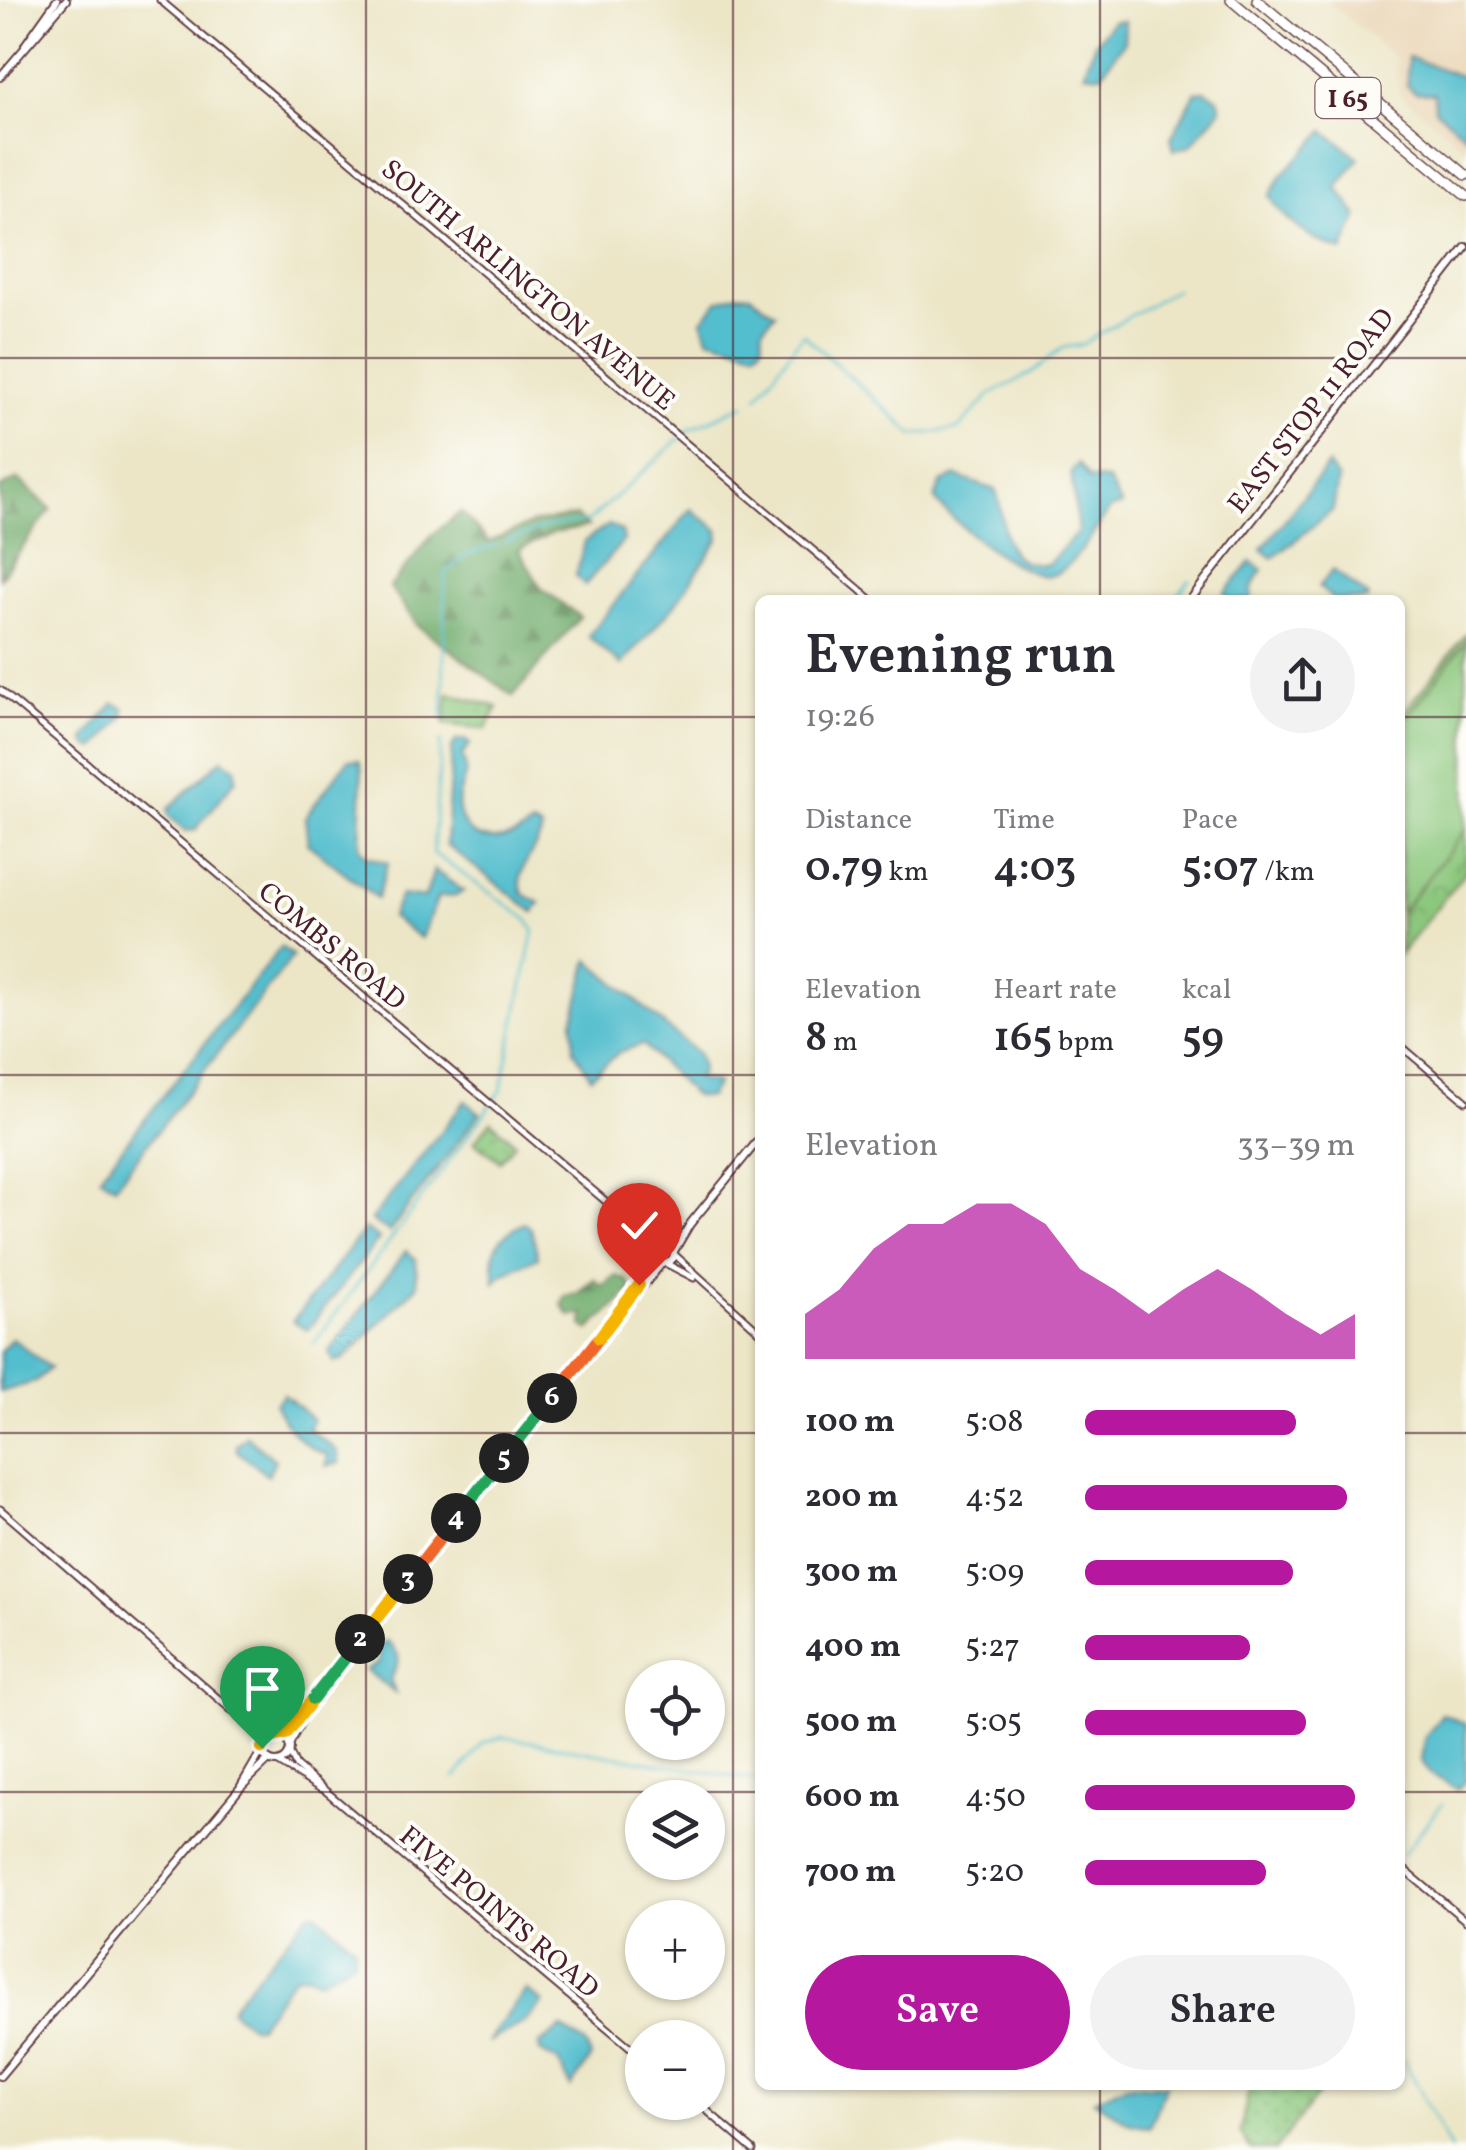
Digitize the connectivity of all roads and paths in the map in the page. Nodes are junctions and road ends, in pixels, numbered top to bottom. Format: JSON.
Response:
{"nodes":[{"id":1,"x":58,"y":0,"type":"edge"},
{"id":2,"x":66,"y":0,"type":"edge"},
{"id":3,"x":160,"y":0,"type":"edge"},
{"id":4,"x":1230,"y":0,"type":"edge"},
{"id":5,"x":1257,"y":0,"type":"edge"},
{"id":6,"x":25,"y":46,"type":"junction"},
{"id":7,"x":0,"y":77,"type":"edge"},
{"id":8,"x":1466,"y":174,"type":"edge"},
{"id":9,"x":1466,"y":196,"type":"edge"},
{"id":10,"x":1466,"y":247,"type":"edge"},
{"id":11,"x":866,"y":595,"type":"edge"},
{"id":12,"x":1194,"y":595,"type":"edge"},
{"id":13,"x":0,"y":690,"type":"edge"},
{"id":14,"x":1405,"y":1049,"type":"edge"},
{"id":15,"x":1466,"y":1101,"type":"edge"},
{"id":16,"x":755,"y":1144,"type":"edge"},
{"id":17,"x":690,"y":1224,"type":"junction"},
{"id":18,"x":640,"y":1231,"type":"junction"},
{"id":19,"x":665,"y":1243,"type":"junction"},
{"id":20,"x":653,"y":1253,"type":"junction"},
{"id":21,"x":674,"y":1253,"type":"junction"},
{"id":22,"x":663,"y":1263,"type":"junction"},
{"id":23,"x":697,"y":1279,"type":"junction"},
{"id":24,"x":633,"y":1296,"type":"junction"},
{"id":25,"x":755,"y":1328,"type":"edge"},
{"id":26,"x":0,"y":1510,"type":"edge"},
{"id":27,"x":313,"y":1699,"type":"junction"},
{"id":28,"x":236,"y":1714,"type":"junction"},
{"id":29,"x":278,"y":1735,"type":"junction"},
{"id":30,"x":262,"y":1748,"type":"junction"},
{"id":31,"x":289,"y":1748,"type":"junction"},
{"id":32,"x":273,"y":1761,"type":"junction"},
{"id":33,"x":241,"y":1787,"type":"junction"},
{"id":34,"x":332,"y":1796,"type":"junction"},
{"id":35,"x":1405,"y":1870,"type":"edge"},
{"id":36,"x":1466,"y":1921,"type":"edge"},
{"id":37,"x":625,"y":2043,"type":"edge"},
{"id":38,"x":0,"y":2076,"type":"edge"},
{"id":39,"x":717,"y":2120,"type":"edge"},
{"id":40,"x":753,"y":2150,"type":"edge"}],
"edges":[{"from":1,"to":6,"type":"main road"},
{"from":2,"to":6,"type":"main road"},
{"from":3,"to":11,"type":"street","name":"SOUTH ARLINGTON AVENUE"},
{"from":4,"to":9,"type":"highway","number":"I 65"},
{"from":5,"to":8,"type":"highway","number":"I 65"},
{"from":6,"to":7,"type":"main road"},
{"from":10,"to":12,"type":"main road","name":"EAST STOP 11 ROAD"},
{"from":13,"to":18,"type":"street","name":"COMBS ROAD"},
{"from":14,"to":15,"type":"street"},
{"from":16,"to":17,"type":"main road"},
{"from":17,"to":19,"type":"main road"},
{"from":17,"to":21,"type":"main road"},
{"from":18,"to":19,"type":"street","name":"COMBS ROAD"},
{"from":18,"to":20,"type":"street","name":"COMBS ROAD"},
{"from":19,"to":20,"type":"main road"},
{"from":19,"to":21,"type":"main road"},
{"from":20,"to":22,"type":"main road"},
{"from":20,"to":24,"type":"main road"},
{"from":21,"to":22,"type":"main road"},
{"from":21,"to":23,"type":"street"},
{"from":22,"to":23,"type":"street"},
{"from":22,"to":24,"type":"main road"},
{"from":23,"to":25,"type":"street"},
{"from":24,"to":27,"type":"main road"},
{"from":26,"to":28,"type":"street"},
{"from":27,"to":29,"type":"main road"},
{"from":27,"to":31,"type":"main road"},
{"from":28,"to":29,"type":"street"},
{"from":28,"to":30,"type":"street"},
{"from":29,"to":30,"type":"main road"},
{"from":29,"to":31,"type":"main road"},
{"from":30,"to":32,"type":"main road"},
{"from":30,"to":33,"type":"main road"},
{"from":31,"to":32,"type":"main road"},
{"from":31,"to":34,"type":"street","name":"FIVE POINTS ROAD"},
{"from":32,"to":33,"type":"main road"},
{"from":32,"to":34,"type":"street","name":"FIVE POINTS ROAD"},
{"from":33,"to":38,"type":"main road"},
{"from":34,"to":37,"type":"street","name":"FIVE POINTS ROAD"},
{"from":35,"to":36,"type":"street"},
{"from":39,"to":40,"type":"street"}]}
